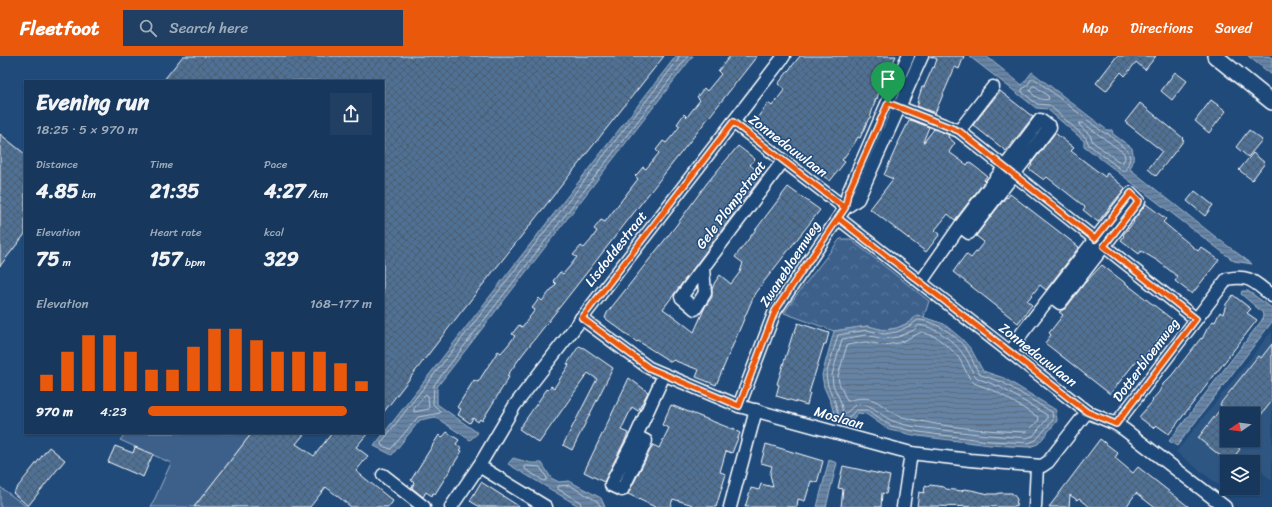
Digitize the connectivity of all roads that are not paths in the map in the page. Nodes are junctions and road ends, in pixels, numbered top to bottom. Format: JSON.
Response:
{"nodes":[{"id":1,"x":784,"y":56,"type":"edge"},
{"id":2,"x":908,"y":56,"type":"edge"},
{"id":3,"x":922,"y":56,"type":"edge"},
{"id":4,"x":1215,"y":56,"type":"edge"},
{"id":5,"x":993,"y":87,"type":"dead end"},
{"id":6,"x":1272,"y":102,"type":"edge"},
{"id":7,"x":893,"y":105,"type":"junction"},
{"id":8,"x":733,"y":122,"type":"junction"},
{"id":9,"x":959,"y":131,"type":"junction"},
{"id":10,"x":783,"y":161,"type":"junction"},
{"id":11,"x":1010,"y":171,"type":"junction"},
{"id":12,"x":841,"y":213,"type":"junction"},
{"id":13,"x":1100,"y":242,"type":"junction"},
{"id":14,"x":703,"y":268,"type":"dead end"},
{"id":15,"x":920,"y":282,"type":"junction"},
{"id":16,"x":1272,"y":296,"type":"edge"},
{"id":17,"x":582,"y":318,"type":"junction"},
{"id":18,"x":1196,"y":319,"type":"junction"},
{"id":19,"x":1012,"y":353,"type":"junction"},
{"id":20,"x":664,"y":375,"type":"junction"},
{"id":21,"x":739,"y":406,"type":"junction"},
{"id":22,"x":756,"y":410,"type":"junction"},
{"id":23,"x":1087,"y":412,"type":"junction"},
{"id":24,"x":1116,"y":424,"type":"junction"},
{"id":25,"x":636,"y":436,"type":"dead end"},
{"id":26,"x":911,"y":453,"type":"junction"},
{"id":27,"x":479,"y":466,"type":"junction"},
{"id":28,"x":1036,"y":466,"type":"junction"},
{"id":29,"x":383,"y":475,"type":"dead end"},
{"id":30,"x":424,"y":507,"type":"edge"},
{"id":31,"x":450,"y":507,"type":"edge"},
{"id":32,"x":546,"y":507,"type":"edge"},
{"id":33,"x":730,"y":507,"type":"edge"},
{"id":34,"x":902,"y":507,"type":"edge"},
{"id":35,"x":1035,"y":507,"type":"edge"},
{"id":36,"x":1225,"y":507,"type":"edge"}],
"edges":[{"from":1,"to":8,"type":"street","name":"Lisdoddestraat"},
{"from":2,"to":7,"type":"street","name":"Zwanebloemweg"},
{"from":3,"to":7,"type":"street","name":"Zwanebloemweg"},
{"from":4,"to":6,"type":"street"},
{"from":5,"to":9,"type":"street"},
{"from":7,"to":9,"type":"street"},
{"from":7,"to":12,"type":"street","name":"Zwanebloemweg"},
{"from":8,"to":10,"type":"street","name":"Zonnedauwlaan"},
{"from":8,"to":17,"type":"street","name":"Lisdoddestraat"},
{"from":9,"to":11,"type":"street"},
{"from":10,"to":12,"type":"street","name":"Zonnedauwlaan"},
{"from":10,"to":14,"type":"street","name":"Gele Plompstraat"},
{"from":11,"to":13,"type":"street"},
{"from":11,"to":15,"type":"street"},
{"from":12,"to":15,"type":"street","name":"Zonnedauwlaan"},
{"from":12,"to":21,"type":"street","name":"Zwanebloemweg"},
{"from":13,"to":18,"type":"street"},
{"from":13,"to":19,"type":"street"},
{"from":15,"to":19,"type":"street","name":"Zonnedauwlaan"},
{"from":16,"to":18,"type":"street","name":"Dotterbloemweg"},
{"from":17,"to":20,"type":"street","name":"Moslaan"},
{"from":17,"to":27,"type":"street","name":"Lisdoddestraat"},
{"from":18,"to":24,"type":"street","name":"Dotterbloemweg"},
{"from":19,"to":23,"type":"street","name":"Zonnedauwlaan"},
{"from":20,"to":21,"type":"street","name":"Moslaan"},
{"from":20,"to":25,"type":"street"},
{"from":21,"to":22,"type":"street","name":"Moslaan"},
{"from":22,"to":26,"type":"street","name":"Moslaan"},
{"from":22,"to":33,"type":"street"},
{"from":23,"to":24,"type":"street","name":"Zonnedauwlaan"},
{"from":23,"to":28,"type":"street"},
{"from":24,"to":36,"type":"street","name":"Zonnedauwlaan"},
{"from":26,"to":28,"type":"street","name":"Moslaan"},
{"from":26,"to":34,"type":"street"},
{"from":27,"to":31,"type":"street","name":"Lisdoddestraat"},
{"from":27,"to":32,"type":"street"},
{"from":28,"to":35,"type":"street"},
{"from":29,"to":30,"type":"street"}]}
